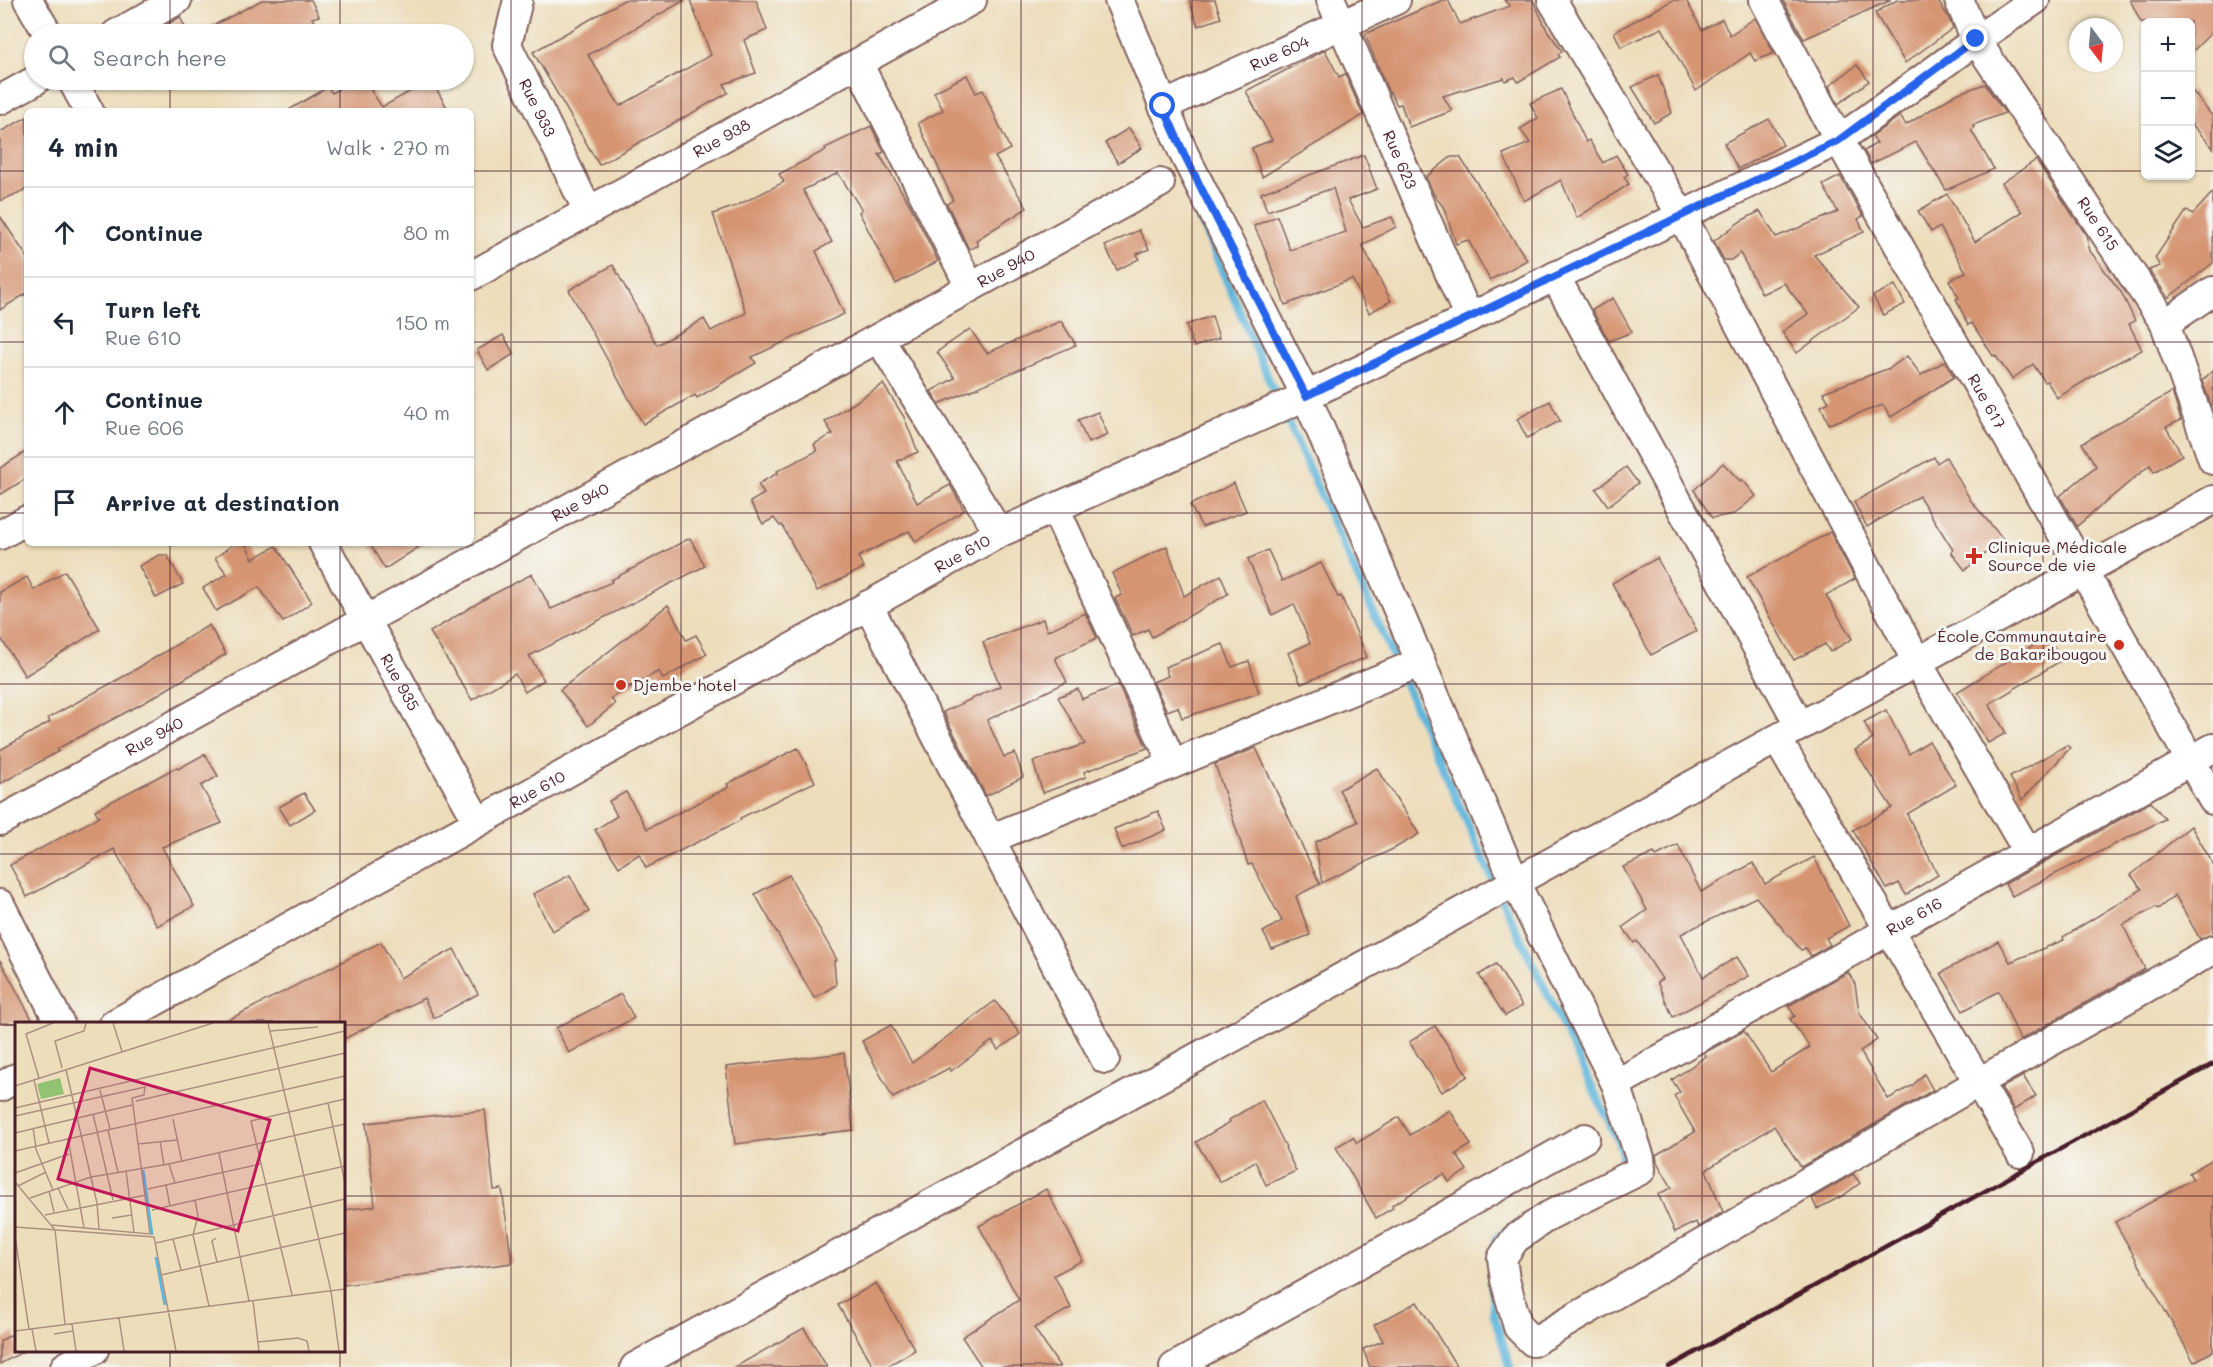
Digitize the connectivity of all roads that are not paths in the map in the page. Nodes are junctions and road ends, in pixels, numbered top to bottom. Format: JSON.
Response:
{"nodes":[{"id":1,"x":28,"y":0,"type":"edge"},
{"id":2,"x":177,"y":0,"type":"edge"},
{"id":3,"x":518,"y":0,"type":"edge"},
{"id":4,"x":972,"y":0,"type":"edge"},
{"id":5,"x":1119,"y":0,"type":"edge"},
{"id":6,"x":1396,"y":0,"type":"edge"},
{"id":7,"x":1552,"y":0,"type":"edge"},
{"id":8,"x":1764,"y":0,"type":"edge"},
{"id":9,"x":1959,"y":0,"type":"edge"},
{"id":10,"x":2035,"y":0,"type":"edge"},
{"id":11,"x":1337,"y":12,"type":"edge"},
{"id":12,"x":42,"y":24,"type":"edge"},
{"id":13,"x":134,"y":24,"type":"edge"},
{"id":14,"x":1976,"y":39,"type":"junction"},
{"id":15,"x":858,"y":63,"type":"junction"},
{"id":16,"x":24,"y":86,"type":"edge"},
{"id":17,"x":77,"y":90,"type":"edge"},
{"id":18,"x":0,"y":99,"type":"edge"},
{"id":19,"x":1163,"y":106,"type":"junction"},
{"id":20,"x":87,"y":108,"type":"edge"},
{"id":21,"x":1839,"y":140,"type":"junction"},
{"id":22,"x":1160,"y":183,"type":"dead end"},
{"id":23,"x":588,"y":211,"type":"junction"},
{"id":24,"x":1682,"y":216,"type":"junction"},
{"id":25,"x":474,"y":274,"type":"edge"},
{"id":26,"x":1555,"y":276,"type":"junction"},
{"id":27,"x":970,"y":287,"type":"junction"},
{"id":28,"x":2213,"y":291,"type":"edge"},
{"id":29,"x":1470,"y":318,"type":"junction"},
{"id":30,"x":2164,"y":324,"type":"junction"},
{"id":31,"x":879,"y":338,"type":"junction"},
{"id":32,"x":1306,"y":396,"type":"junction"},
{"id":33,"x":2213,"y":460,"type":"edge"},
{"id":34,"x":2213,"y":500,"type":"edge"},
{"id":35,"x":1055,"y":508,"type":"junction"},
{"id":36,"x":24,"y":522,"type":"edge"},
{"id":37,"x":999,"y":533,"type":"junction"},
{"id":38,"x":0,"y":535,"type":"edge"},
{"id":39,"x":325,"y":546,"type":"edge"},
{"id":40,"x":2084,"y":571,"type":"junction"},
{"id":41,"x":868,"y":605,"type":"junction"},
{"id":42,"x":365,"y":620,"type":"junction"},
{"id":43,"x":1421,"y":662,"type":"junction"},
{"id":44,"x":1917,"y":662,"type":"junction"},
{"id":45,"x":1788,"y":732,"type":"junction"},
{"id":46,"x":2202,"y":754,"type":"edge"},
{"id":47,"x":1173,"y":764,"type":"junction"},
{"id":48,"x":2213,"y":800,"type":"edge"},
{"id":49,"x":0,"y":821,"type":"edge"},
{"id":50,"x":478,"y":822,"type":"junction"},
{"id":51,"x":990,"y":839,"type":"junction"},
{"id":52,"x":2028,"y":852,"type":"junction"},
{"id":53,"x":1515,"y":882,"type":"junction"},
{"id":54,"x":0,"y":904,"type":"edge"},
{"id":55,"x":1889,"y":930,"type":"junction"},
{"id":56,"x":2213,"y":950,"type":"edge"},
{"id":57,"x":59,"y":1022,"type":"edge"},
{"id":58,"x":116,"y":1022,"type":"edge"},
{"id":59,"x":1105,"y":1059,"type":"dead end"},
{"id":60,"x":15,"y":1079,"type":"edge"},
{"id":61,"x":1978,"y":1082,"type":"junction"},
{"id":62,"x":1616,"y":1084,"type":"junction"},
{"id":63,"x":0,"y":1087,"type":"edge"},
{"id":64,"x":1586,"y":1138,"type":"dead end"},
{"id":65,"x":2020,"y":1153,"type":"dead end"},
{"id":66,"x":91,"y":1352,"type":"edge"},
{"id":67,"x":65,"y":1367,"type":"edge"},
{"id":68,"x":635,"y":1367,"type":"edge"},
{"id":69,"x":1174,"y":1367,"type":"edge"}],
"edges":[{"from":1,"to":12,"type":"street"},
{"from":2,"to":13,"type":"street"},
{"from":3,"to":23,"type":"street","name":"Rue 933"},
{"from":4,"to":15,"type":"street","name":"Rue 938"},
{"from":5,"to":19,"type":"street"},
{"from":6,"to":11,"type":"street","name":"Rue 604"},
{"from":7,"to":24,"type":"street"},
{"from":8,"to":21,"type":"street","name":"Rue 617"},
{"from":9,"to":14,"type":"street","name":"Rue 615"},
{"from":10,"to":14,"type":"street","name":"Rue 610"},
{"from":11,"to":19,"type":"street","name":"Rue 604"},
{"from":11,"to":29,"type":"street","name":"Rue 623"},
{"from":14,"to":21,"type":"street","name":"Rue 610"},
{"from":14,"to":30,"type":"street","name":"Rue 615"},
{"from":15,"to":23,"type":"street","name":"Rue 938"},
{"from":15,"to":27,"type":"street"},
{"from":16,"to":18,"type":"street"},
{"from":17,"to":20,"type":"street"},
{"from":19,"to":32,"type":"street"},
{"from":21,"to":24,"type":"street","name":"Rue 610"},
{"from":21,"to":40,"type":"street","name":"Rue 617"},
{"from":22,"to":27,"type":"street","name":"Rue 940"},
{"from":23,"to":25,"type":"street","name":"Rue 938"},
{"from":24,"to":26,"type":"street","name":"Rue 610"},
{"from":24,"to":44,"type":"street"},
{"from":26,"to":29,"type":"street","name":"Rue 610"},
{"from":26,"to":45,"type":"street"},
{"from":27,"to":31,"type":"street","name":"Rue 940"},
{"from":28,"to":30,"type":"street"},
{"from":29,"to":32,"type":"street","name":"Rue 610"},
{"from":30,"to":33,"type":"street","name":"Rue 615"},
{"from":31,"to":37,"type":"street"},
{"from":31,"to":42,"type":"street","name":"Rue 940"},
{"from":32,"to":35,"type":"street","name":"Rue 610"},
{"from":32,"to":43,"type":"street"},
{"from":34,"to":40,"type":"street"},
{"from":35,"to":37,"type":"street","name":"Rue 610"},
{"from":35,"to":47,"type":"street"},
{"from":36,"to":38,"type":"street"},
{"from":37,"to":41,"type":"street","name":"Rue 610"},
{"from":39,"to":42,"type":"street","name":"Rue 935"},
{"from":40,"to":44,"type":"street"},
{"from":40,"to":46,"type":"street","name":"Rue 617"},
{"from":41,"to":50,"type":"street","name":"Rue 610"},
{"from":41,"to":51,"type":"street"},
{"from":42,"to":49,"type":"street","name":"Rue 940"},
{"from":42,"to":50,"type":"street","name":"Rue 935"},
{"from":43,"to":47,"type":"street"},
{"from":43,"to":53,"type":"street"},
{"from":44,"to":45,"type":"street"},
{"from":44,"to":52,"type":"street"},
{"from":45,"to":53,"type":"street"},
{"from":45,"to":55,"type":"street"},
{"from":46,"to":48,"type":"street","name":"Rue 617"},
{"from":46,"to":52,"type":"street","name":"Rue 616"},
{"from":47,"to":51,"type":"street"},
{"from":50,"to":58,"type":"street","name":"Rue 610"},
{"from":51,"to":59,"type":"street"},
{"from":52,"to":55,"type":"street","name":"Rue 616"},
{"from":53,"to":62,"type":"street"},
{"from":53,"to":68,"type":"street"},
{"from":54,"to":57,"type":"street"},
{"from":55,"to":61,"type":"street"},
{"from":55,"to":62,"type":"street","name":"Rue 616"},
{"from":56,"to":61,"type":"street"},
{"from":60,"to":63,"type":"street"},
{"from":61,"to":62,"type":"street"},
{"from":61,"to":65,"type":"street"},
{"from":64,"to":69,"type":"street"},
{"from":66,"to":67,"type":"street"}]}
